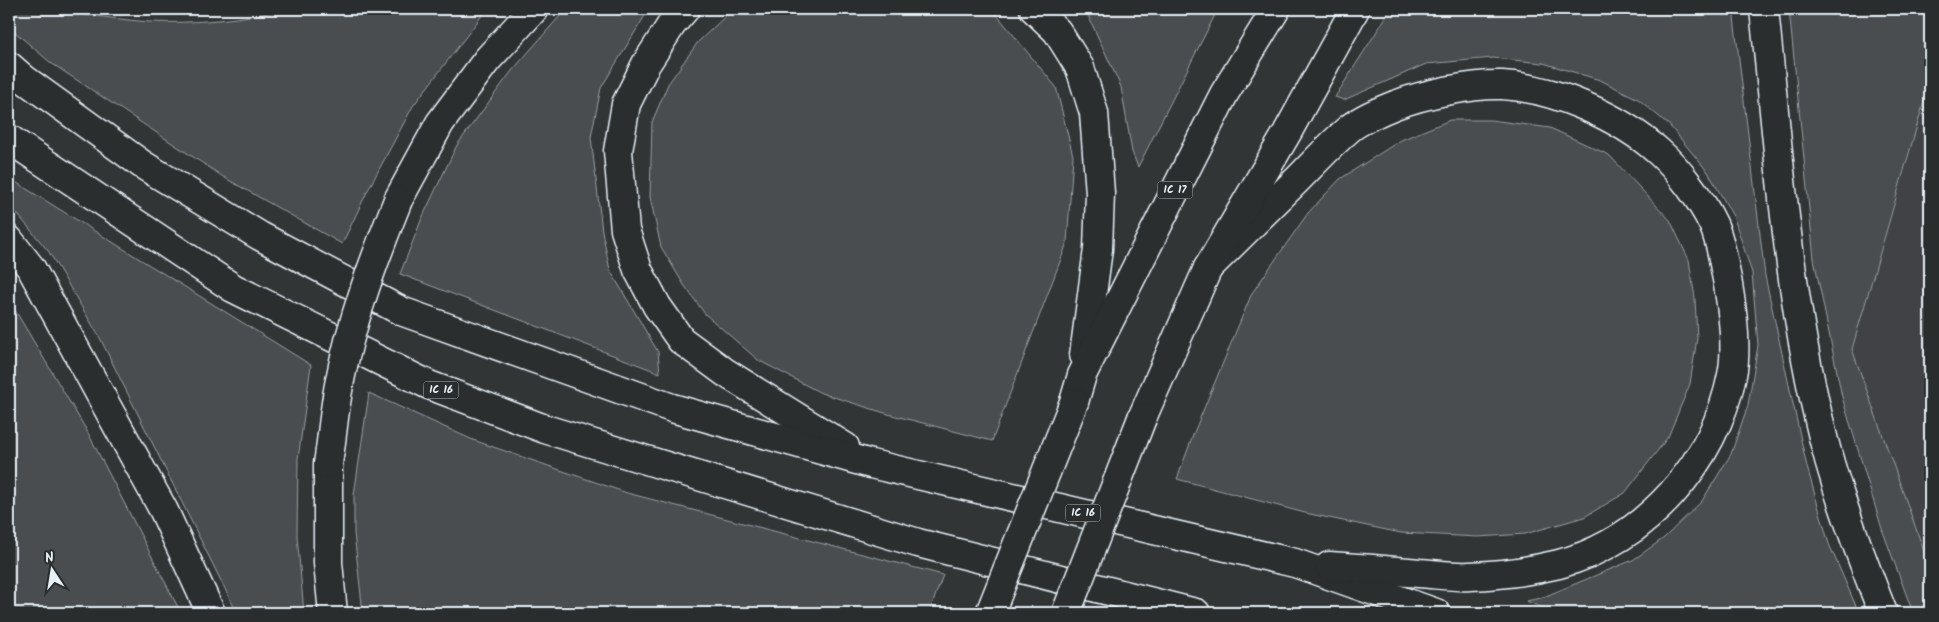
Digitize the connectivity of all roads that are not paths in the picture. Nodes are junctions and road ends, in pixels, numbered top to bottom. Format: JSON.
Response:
{"nodes":[{"id":1,"x":534,"y":9,"type":"edge"},
{"id":2,"x":685,"y":9,"type":"edge"},
{"id":3,"x":1034,"y":9,"type":"edge"},
{"id":4,"x":1276,"y":9,"type":"edge"},
{"id":5,"x":1355,"y":9,"type":"edge"},
{"id":6,"x":1764,"y":9,"type":"edge"},
{"id":7,"x":9,"y":66,"type":"edge"},
{"id":8,"x":9,"y":139,"type":"edge"},
{"id":9,"x":9,"y":240,"type":"edge"},
{"id":10,"x":1208,"y":268,"type":"junction"},
{"id":11,"x":1082,"y":375,"type":"junction"},
{"id":12,"x":872,"y":464,"type":"junction"},
{"id":13,"x":1295,"y":563,"type":"junction"},
{"id":14,"x":211,"y":613,"type":"edge"},
{"id":15,"x":333,"y":613,"type":"edge"},
{"id":16,"x":990,"y":613,"type":"edge"},
{"id":17,"x":1066,"y":613,"type":"edge"},
{"id":18,"x":1196,"y":613,"type":"edge"},
{"id":19,"x":1436,"y":613,"type":"edge"},
{"id":20,"x":1883,"y":613,"type":"edge"}],
"edges":[{"from":1,"to":15,"type":"highway","bridge":true},
{"from":2,"to":12,"type":"highway"},
{"from":3,"to":11,"type":"highway"},
{"from":4,"to":11,"type":"highway","number":"IC 17"},
{"from":5,"to":10,"type":"highway"},
{"from":6,"to":20,"type":"highway"},
{"from":7,"to":12,"type":"highway","number":"IC 16"},
{"from":8,"to":18,"type":"highway","number":"IC 16"},
{"from":9,"to":14,"type":"highway"},
{"from":10,"to":13,"type":"highway"},
{"from":10,"to":17,"type":"highway","bridge":true},
{"from":11,"to":16,"type":"highway","number":"IC 17","bridge":true},
{"from":12,"to":13,"type":"highway","number":"IC 16"},
{"from":13,"to":19,"type":"highway","number":"IC 16"}]}
